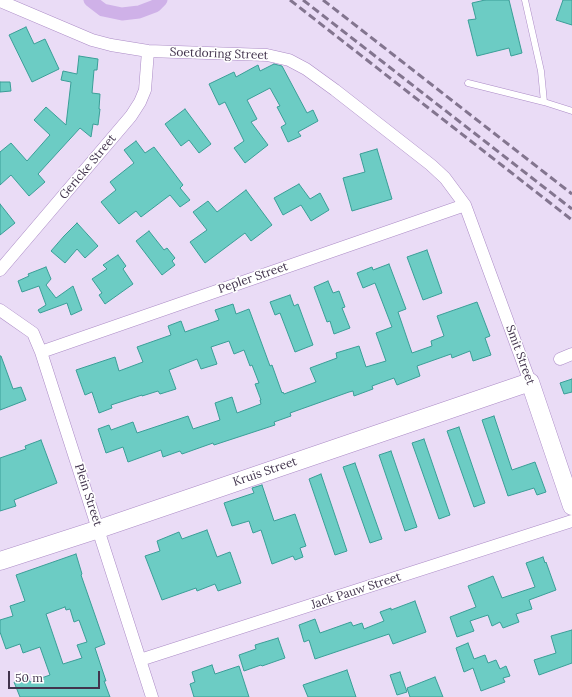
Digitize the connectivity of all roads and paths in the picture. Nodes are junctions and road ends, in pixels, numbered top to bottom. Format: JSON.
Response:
{"nodes":[{"id":1,"x":525,"y":0,"type":"edge"},
{"id":2,"x":2,"y":5,"type":"edge"},
{"id":3,"x":148,"y":51,"type":"junction"},
{"id":4,"x":468,"y":83,"type":"dead end"},
{"id":5,"x":544,"y":102,"type":"junction"},
{"id":6,"x":572,"y":111,"type":"edge"},
{"id":7,"x":465,"y":205,"type":"junction"},
{"id":8,"x":0,"y":270,"type":"edge"},
{"id":9,"x":0,"y":310,"type":"edge"},
{"id":10,"x":42,"y":352,"type":"junction"},
{"id":11,"x":572,"y":354,"type":"edge"},
{"id":12,"x":560,"y":359,"type":"dead end"},
{"id":13,"x":530,"y":382,"type":"junction"},
{"id":14,"x":572,"y":506,"type":"edge"},
{"id":15,"x":572,"y":522,"type":"edge"},
{"id":16,"x":99,"y":528,"type":"junction"},
{"id":17,"x":0,"y":560,"type":"edge"},
{"id":18,"x":140,"y":660,"type":"junction"},
{"id":19,"x":152,"y":697,"type":"edge"}],
"edges":[{"from":1,"to":5,"type":"lane"},
{"from":2,"to":3,"type":"street","name":"Soetdoring Street"},
{"from":3,"to":7,"type":"street","name":"Soetdoring Street"},
{"from":3,"to":8,"type":"street","name":"Gericke Street"},
{"from":4,"to":5,"type":"lane"},
{"from":5,"to":6,"type":"lane"},
{"from":7,"to":10,"type":"street","name":"Pepler Street"},
{"from":7,"to":13,"type":"street","name":"Smit Street"},
{"from":9,"to":10,"type":"street","name":"Plein Street"},
{"from":10,"to":16,"type":"street","name":"Plein Street"},
{"from":11,"to":12,"type":"street"},
{"from":13,"to":14,"type":"street","name":"Smit Street"},
{"from":13,"to":16,"type":"street","name":"Kruis Street"},
{"from":15,"to":18,"type":"street","name":"Jack Pauw Street"},
{"from":16,"to":17,"type":"street","name":"Kruis Street"},
{"from":16,"to":18,"type":"street","name":"Plein Street"},
{"from":18,"to":19,"type":"street","name":"Plein Street"}]}
